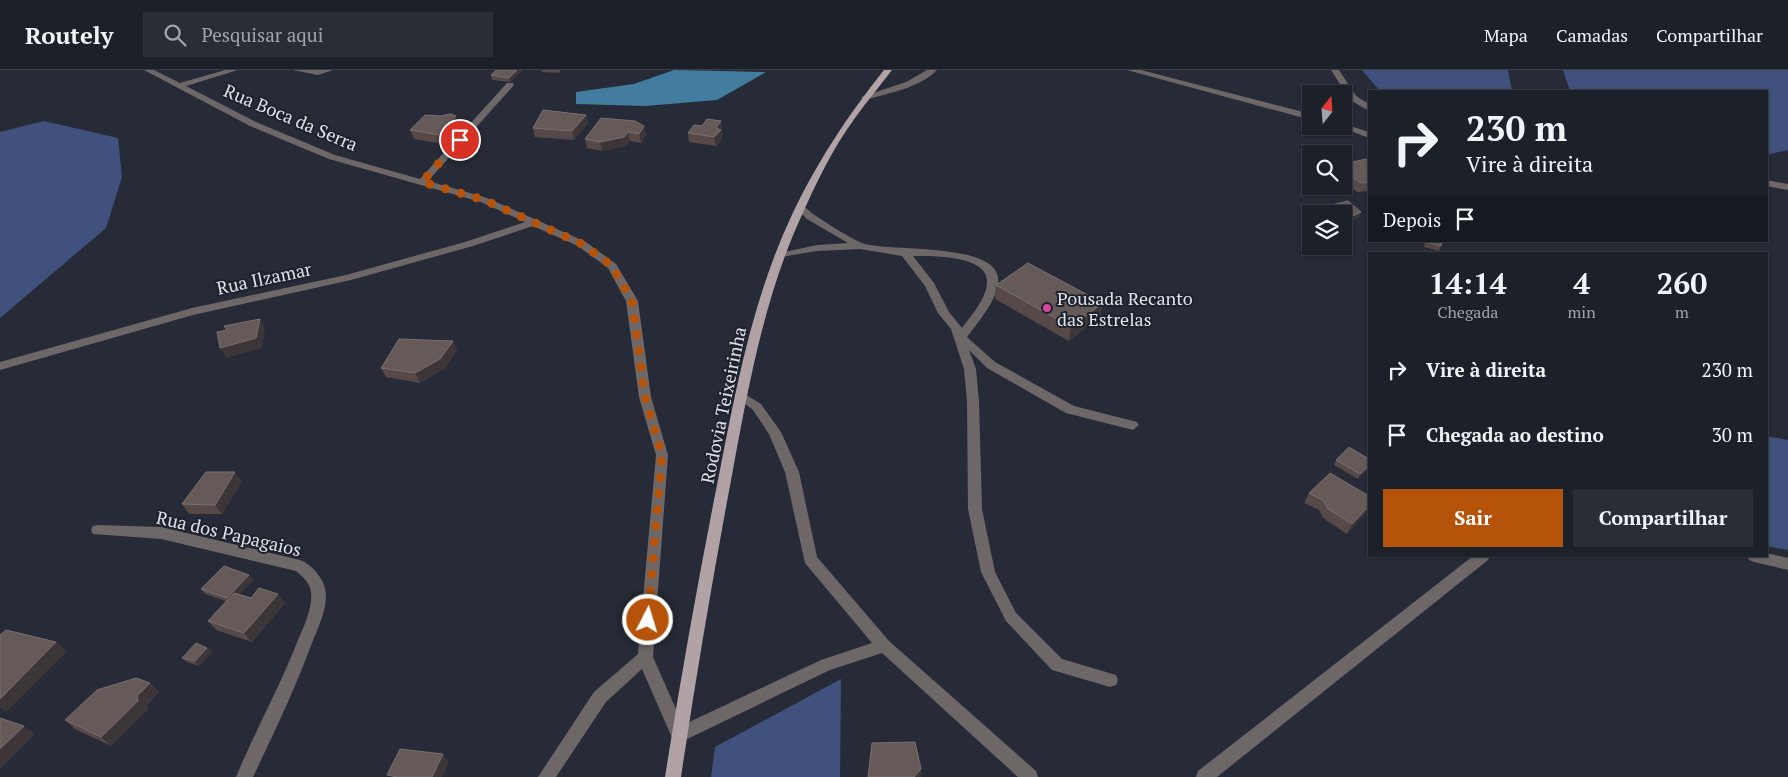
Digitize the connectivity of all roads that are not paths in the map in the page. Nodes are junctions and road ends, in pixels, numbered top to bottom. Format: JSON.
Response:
{"nodes":[{"id":1,"x":148,"y":70,"type":"edge"},
{"id":2,"x":234,"y":70,"type":"edge"},
{"id":3,"x":297,"y":70,"type":"edge"},
{"id":4,"x":329,"y":70,"type":"edge"},
{"id":5,"x":888,"y":70,"type":"edge"},
{"id":6,"x":933,"y":70,"type":"edge"},
{"id":7,"x":1131,"y":70,"type":"edge"},
{"id":8,"x":1335,"y":70,"type":"edge"},
{"id":9,"x":510,"y":85,"type":"edge"},
{"id":10,"x":179,"y":86,"type":"junction"},
{"id":11,"x":865,"y":97,"type":"junction"},
{"id":12,"x":1368,"y":107,"type":"edge"},
{"id":13,"x":1302,"y":115,"type":"edge"},
{"id":14,"x":1352,"y":129,"type":"edge"},
{"id":15,"x":1368,"y":135,"type":"edge"},
{"id":16,"x":422,"y":182,"type":"junction"},
{"id":17,"x":1768,"y":184,"type":"edge"},
{"id":18,"x":1788,"y":187,"type":"edge"},
{"id":19,"x":800,"y":208,"type":"junction"},
{"id":20,"x":535,"y":222,"type":"junction"},
{"id":21,"x":860,"y":246,"type":"junction"},
{"id":22,"x":905,"y":253,"type":"junction"},
{"id":23,"x":779,"y":256,"type":"junction"},
{"id":24,"x":960,"y":338,"type":"junction"},
{"id":25,"x":0,"y":366,"type":"edge"},
{"id":26,"x":740,"y":395,"type":"junction"},
{"id":27,"x":1133,"y":425,"type":"dead end"},
{"id":28,"x":98,"y":530,"type":"dead end"},
{"id":29,"x":1482,"y":557,"type":"edge"},
{"id":30,"x":1758,"y":557,"type":"edge"},
{"id":31,"x":1788,"y":564,"type":"edge"},
{"id":32,"x":884,"y":646,"type":"junction"},
{"id":33,"x":645,"y":657,"type":"junction"},
{"id":34,"x":1110,"y":680,"type":"dead end"},
{"id":35,"x":679,"y":735,"type":"junction"},
{"id":36,"x":244,"y":777,"type":"edge"},
{"id":37,"x":546,"y":777,"type":"edge"},
{"id":38,"x":673,"y":777,"type":"edge"},
{"id":39,"x":1030,"y":777,"type":"edge"},
{"id":40,"x":1204,"y":777,"type":"edge"}],
"edges":[{"from":1,"to":10,"type":"street","name":"Rua Boca da Serra"},
{"from":2,"to":10,"type":"street"},
{"from":3,"to":4,"type":"street"},
{"from":5,"to":11,"type":"main road","name":"Rodovia Teixeirinha"},
{"from":6,"to":11,"type":"street"},
{"from":7,"to":13,"type":"street"},
{"from":8,"to":12,"type":"street"},
{"from":9,"to":16,"type":"street"},
{"from":10,"to":16,"type":"street","name":"Rua Boca da Serra"},
{"from":11,"to":19,"type":"main road","name":"Rodovia Teixeirinha"},
{"from":14,"to":15,"type":"street"},
{"from":16,"to":20,"type":"street","name":"Rua Boca da Serra"},
{"from":17,"to":18,"type":"street"},
{"from":19,"to":21,"type":"street"},
{"from":19,"to":23,"type":"main road","name":"Rodovia Teixeirinha"},
{"from":20,"to":25,"type":"street","name":"Rua Ilzamar"},
{"from":20,"to":33,"type":"street","name":"Rua Boca da Serra"},
{"from":21,"to":22,"type":"street"},
{"from":21,"to":23,"type":"street"},
{"from":22,"to":24,"type":"street"},
{"from":22,"to":24,"type":"street"},
{"from":23,"to":26,"type":"main road","name":"Rodovia Teixeirinha"},
{"from":24,"to":27,"type":"street"},
{"from":24,"to":34,"type":"street"},
{"from":26,"to":32,"type":"street"},
{"from":26,"to":35,"type":"main road","name":"Rodovia Teixeirinha"},
{"from":28,"to":36,"type":"street","name":"Rua dos Papagaios"},
{"from":29,"to":40,"type":"street"},
{"from":30,"to":31,"type":"street"},
{"from":32,"to":35,"type":"street"},
{"from":32,"to":39,"type":"street"},
{"from":33,"to":35,"type":"street","name":"Rua Boca da Serra"},
{"from":33,"to":37,"type":"street"},
{"from":35,"to":38,"type":"main road","name":"Rodovia Teixeirinha"}]}
